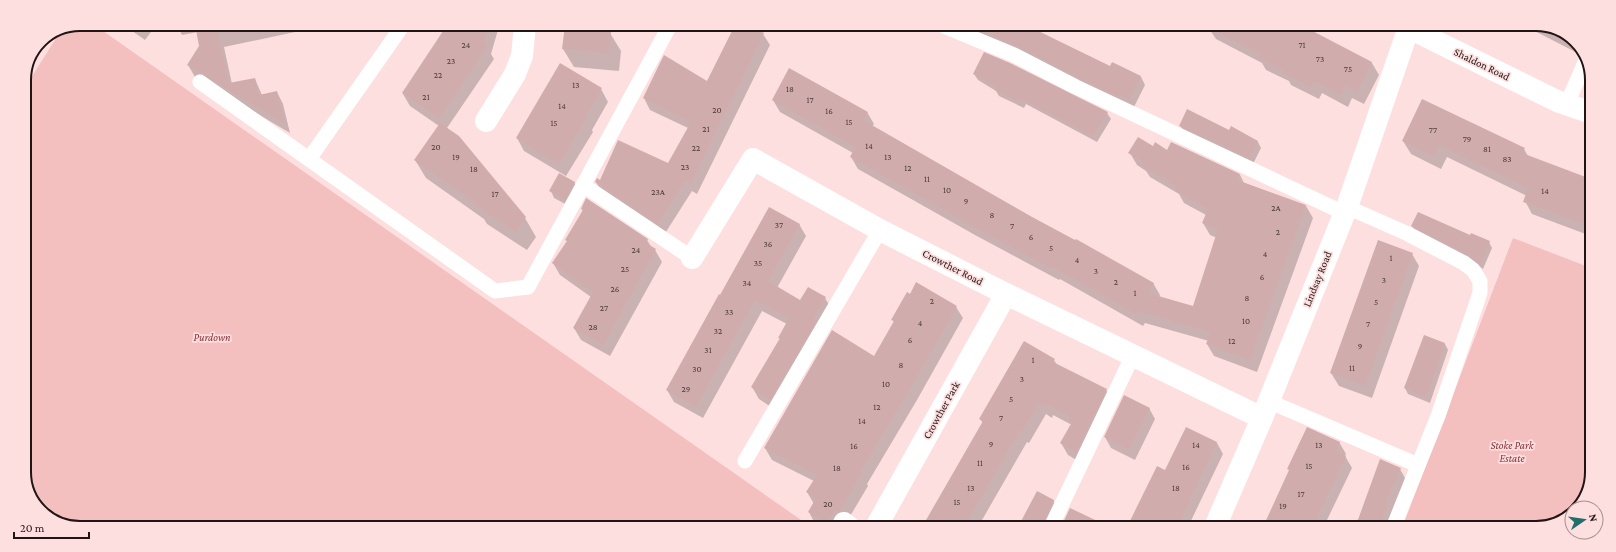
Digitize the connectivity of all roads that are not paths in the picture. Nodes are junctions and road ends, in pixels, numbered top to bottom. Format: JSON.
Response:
{"nodes":[{"id":1,"x":399,"y":31,"type":"edge"},
{"id":2,"x":524,"y":31,"type":"edge"},
{"id":3,"x":667,"y":31,"type":"edge"},
{"id":4,"x":956,"y":31,"type":"edge"},
{"id":5,"x":1407,"y":31,"type":"edge"},
{"id":6,"x":1416,"y":31,"type":"edge"},
{"id":7,"x":1583,"y":66,"type":"edge"},
{"id":8,"x":200,"y":82,"type":"dead end"},
{"id":9,"x":1562,"y":103,"type":"junction"},
{"id":10,"x":1585,"y":111,"type":"edge"},
{"id":11,"x":486,"y":121,"type":"dead end"},
{"id":12,"x":309,"y":159,"type":"junction"},
{"id":13,"x":583,"y":184,"type":"junction"},
{"id":14,"x":1345,"y":210,"type":"junction"},
{"id":15,"x":880,"y":230,"type":"junction"},
{"id":16,"x":692,"y":258,"type":"joint"},
{"id":17,"x":1006,"y":294,"type":"junction"},
{"id":18,"x":1133,"y":355,"type":"junction"},
{"id":19,"x":1265,"y":410,"type":"junction"},
{"id":20,"x":745,"y":462,"type":"dead end"},
{"id":21,"x":1418,"y":465,"type":"junction"},
{"id":22,"x":879,"y":521,"type":"edge"},
{"id":23,"x":1054,"y":521,"type":"edge"},
{"id":24,"x":1218,"y":521,"type":"edge"},
{"id":25,"x":1396,"y":521,"type":"edge"}],
"edges":[{"from":1,"to":12,"type":"lane"},
{"from":2,"to":11,"type":"street"},
{"from":3,"to":13,"type":"lane"},
{"from":4,"to":14,"type":"lane"},
{"from":5,"to":14,"type":"street","name":"Lindsay Road"},
{"from":6,"to":9,"type":"street","name":"Shaldon Road"},
{"from":7,"to":9,"type":"lane"},
{"from":8,"to":12,"type":"lane"},
{"from":9,"to":10,"type":"street","name":"Shaldon Road"},
{"from":12,"to":13,"type":"lane"},
{"from":13,"to":16,"type":"lane"},
{"from":14,"to":19,"type":"street","name":"Lindsay Road"},
{"from":14,"to":21,"type":"lane"},
{"from":15,"to":16,"type":"street","name":"Crowther Road"},
{"from":15,"to":17,"type":"street","name":"Crowther Road"},
{"from":15,"to":20,"type":"lane"},
{"from":17,"to":18,"type":"street","name":"Crowther Road"},
{"from":17,"to":22,"type":"street","name":"Crowther Park"},
{"from":18,"to":19,"type":"street","name":"Crowther Road"},
{"from":18,"to":23,"type":"lane"},
{"from":19,"to":21,"type":"lane"},
{"from":19,"to":24,"type":"street","name":"Lindsay Road"},
{"from":21,"to":25,"type":"lane"}]}
